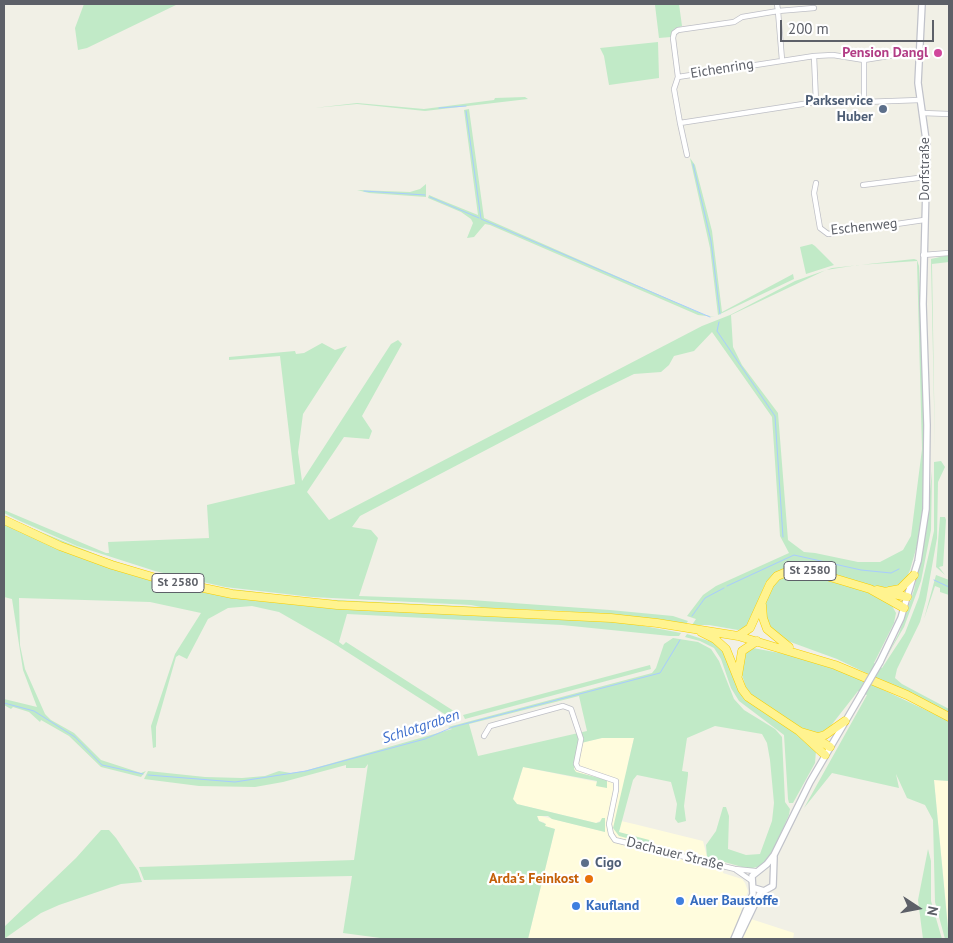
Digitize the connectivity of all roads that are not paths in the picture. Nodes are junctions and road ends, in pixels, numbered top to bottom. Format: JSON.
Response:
{"nodes":[{"id":1,"x":777,"y":4,"type":"edge"},
{"id":2,"x":922,"y":4,"type":"edge"},
{"id":3,"x":814,"y":8,"type":"dead end"},
{"id":4,"x":778,"y":12,"type":"junction"},
{"id":5,"x":919,"y":50,"type":"junction"},
{"id":6,"x":814,"y":56,"type":"junction"},
{"id":7,"x":782,"y":60,"type":"junction"},
{"id":8,"x":864,"y":60,"type":"junction"},
{"id":9,"x":678,"y":77,"type":"junction"},
{"id":10,"x":920,"y":100,"type":"junction"},
{"id":11,"x":922,"y":112,"type":"junction"},
{"id":12,"x":949,"y":114,"type":"edge"},
{"id":13,"x":680,"y":123,"type":"junction"},
{"id":14,"x":687,"y":155,"type":"dead end"},
{"id":15,"x":926,"y":177,"type":"junction"},
{"id":16,"x":816,"y":183,"type":"dead end"},
{"id":17,"x":863,"y":185,"type":"dead end"},
{"id":18,"x":924,"y":220,"type":"junction"},
{"id":19,"x":949,"y":253,"type":"edge"},
{"id":20,"x":923,"y":255,"type":"junction"},
{"id":21,"x":4,"y":520,"type":"edge"},
{"id":22,"x":914,"y":576,"type":"junction"},
{"id":23,"x":870,"y":589,"type":"junction"},
{"id":24,"x":886,"y":591,"type":"junction"},
{"id":25,"x":907,"y":597,"type":"junction"},
{"id":26,"x":762,"y":600,"type":"junction"},
{"id":27,"x":904,"y":608,"type":"junction"},
{"id":28,"x":695,"y":629,"type":"junction"},
{"id":29,"x":738,"y":636,"type":"junction"},
{"id":30,"x":758,"y":641,"type":"junction"},
{"id":31,"x":797,"y":652,"type":"junction"},
{"id":32,"x":738,"y":680,"type":"junction"},
{"id":33,"x":949,"y":717,"type":"edge"},
{"id":34,"x":845,"y":720,"type":"junction"},
{"id":35,"x":799,"y":731,"type":"junction"},
{"id":36,"x":810,"y":735,"type":"junction"},
{"id":37,"x":484,"y":736,"type":"dead end"},
{"id":38,"x":830,"y":747,"type":"junction"},
{"id":39,"x":825,"y":755,"type":"junction"},
{"id":40,"x":774,"y":855,"type":"junction"},
{"id":41,"x":735,"y":869,"type":"junction"},
{"id":42,"x":758,"y":870,"type":"junction"},
{"id":43,"x":772,"y":874,"type":"junction"},
{"id":44,"x":753,"y":884,"type":"junction"},
{"id":45,"x":761,"y":891,"type":"junction"},
{"id":46,"x":734,"y":939,"type":"edge"},
{"id":47,"x":738,"y":939,"type":"edge"}],
"edges":[{"from":1,"to":4,"type":"street"},
{"from":2,"to":5,"type":"street","name":"Dorfstraße"},
{"from":3,"to":4,"type":"street"},
{"from":4,"to":7,"type":"street"},
{"from":4,"to":9,"type":"street"},
{"from":5,"to":8,"type":"street","name":"Eichenring"},
{"from":5,"to":10,"type":"street","name":"Dorfstraße"},
{"from":6,"to":7,"type":"street","name":"Eichenring"},
{"from":6,"to":8,"type":"street","name":"Eichenring"},
{"from":6,"to":13,"type":"street"},
{"from":7,"to":9,"type":"street","name":"Eichenring"},
{"from":8,"to":10,"type":"street"},
{"from":9,"to":13,"type":"street","name":"Eichenring"},
{"from":10,"to":11,"type":"street","name":"Dorfstraße"},
{"from":11,"to":12,"type":"street"},
{"from":11,"to":15,"type":"street","name":"Dorfstraße"},
{"from":13,"to":14,"type":"street","name":"Eichenring"},
{"from":15,"to":17,"type":"street"},
{"from":15,"to":18,"type":"street","name":"Dorfstraße"},
{"from":16,"to":18,"type":"street","name":"Eschenweg"},
{"from":18,"to":20,"type":"street","name":"Dorfstraße"},
{"from":19,"to":20,"type":"street"},
{"from":20,"to":22,"type":"street","name":"Dorfstraße"},
{"from":21,"to":28,"type":"highway","number":"St 2580"},
{"from":22,"to":24,"type":"highway"},
{"from":22,"to":25,"type":"street","name":"Dorfstraße"},
{"from":23,"to":24,"type":"highway","number":"St 2580"},
{"from":23,"to":26,"type":"highway","number":"St 2580"},
{"from":23,"to":27,"type":"highway","number":"St 2580"},
{"from":24,"to":25,"type":"highway","number":"St 2580"},
{"from":25,"to":27,"type":"street","name":"Dorfstraße"},
{"from":26,"to":29,"type":"highway","number":"St 2580"},
{"from":26,"to":31,"type":"highway","number":"St 2580"},
{"from":27,"to":34,"type":"street","name":"Dorfstraße","bridge":true},
{"from":28,"to":29,"type":"highway","number":"St 2580"},
{"from":28,"to":32,"type":"highway","number":"St 2580"},
{"from":29,"to":30,"type":"highway","number":"St 2580"},
{"from":30,"to":31,"type":"highway","number":"St 2580"},
{"from":30,"to":32,"type":"highway"},
{"from":31,"to":33,"type":"highway","number":"St 2580"},
{"from":32,"to":35,"type":"highway","number":"St 2580"},
{"from":34,"to":36,"type":"highway"},
{"from":34,"to":38,"type":"street","name":"Dorfstraße"},
{"from":35,"to":36,"type":"highway","number":"St 2580"},
{"from":35,"to":39,"type":"highway","number":"St 2580"},
{"from":36,"to":38,"type":"highway","number":"St 2580"},
{"from":37,"to":41,"type":"street","name":"Dachauer Straße"},
{"from":38,"to":39,"type":"street","name":"Dorfstraße"},
{"from":39,"to":40,"type":"street","name":"Dorfstraße"},
{"from":40,"to":42,"type":"street"},
{"from":40,"to":43,"type":"street"},
{"from":41,"to":42,"type":"street","name":"Dachauer Straße"},
{"from":41,"to":44,"type":"street","name":"Dachauer Straße"},
{"from":42,"to":43,"type":"street","name":"Dachauer Straße"},
{"from":42,"to":44,"type":"street"},
{"from":43,"to":45,"type":"street"},
{"from":44,"to":45,"type":"street","name":"Dachauer Straße"},
{"from":44,"to":46,"type":"street"},
{"from":45,"to":47,"type":"street"}]}
